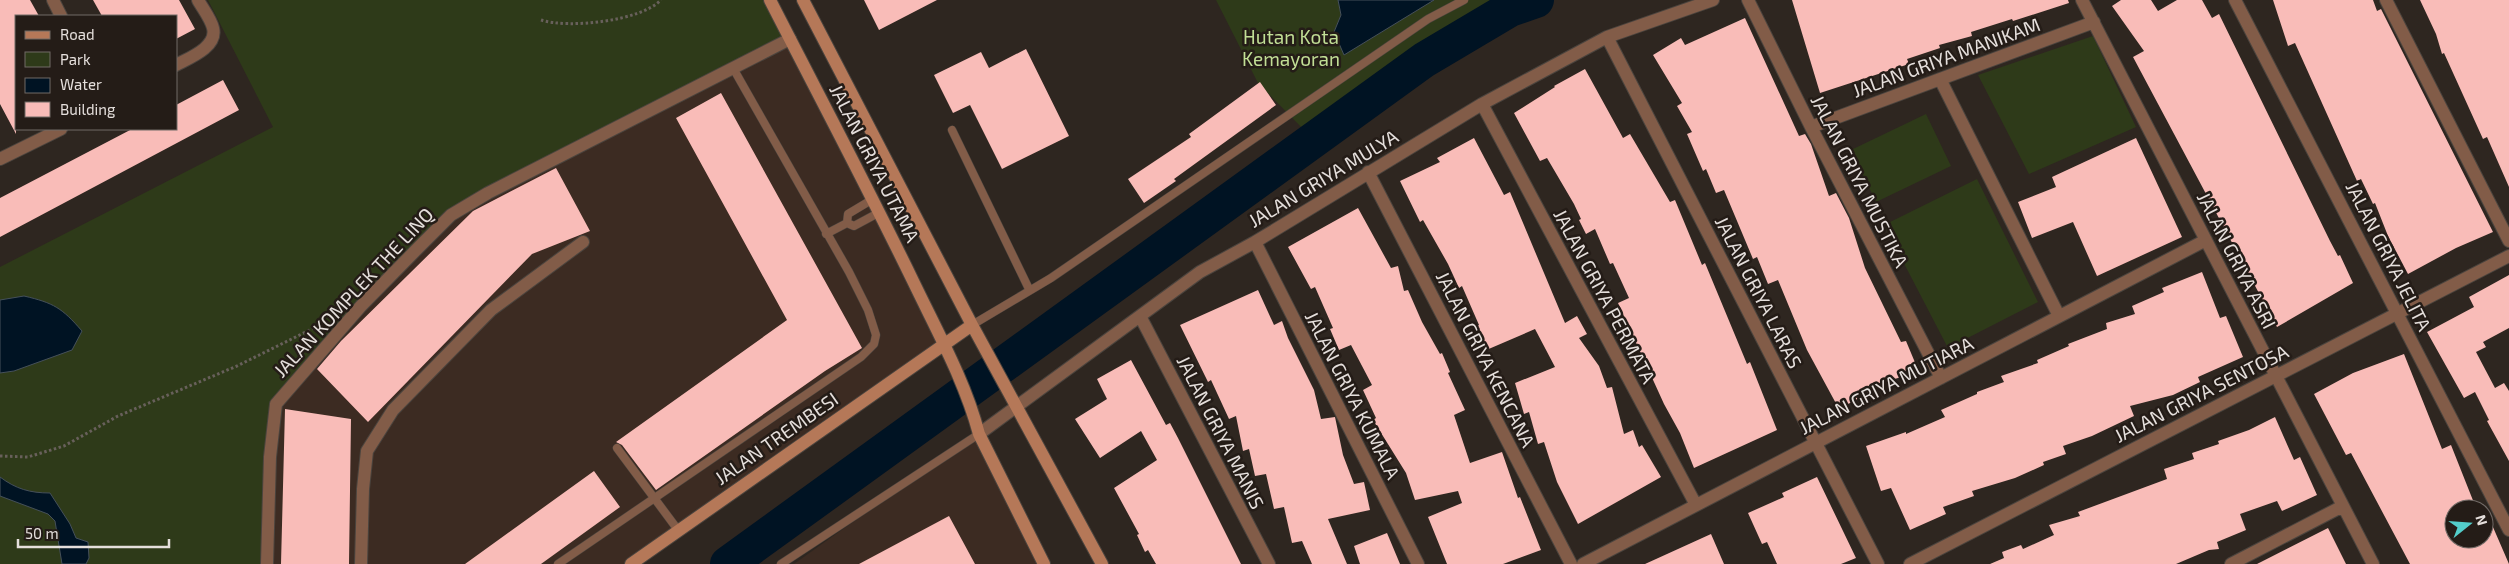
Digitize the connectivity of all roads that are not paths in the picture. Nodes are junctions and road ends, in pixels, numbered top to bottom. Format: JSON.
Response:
{"nodes":[{"id":1,"x":53,"y":0,"type":"edge"},
{"id":2,"x":198,"y":0,"type":"edge"},
{"id":3,"x":770,"y":0,"type":"edge"},
{"id":4,"x":804,"y":0,"type":"edge"},
{"id":5,"x":1464,"y":0,"type":"edge"},
{"id":6,"x":1713,"y":0,"type":"edge"},
{"id":7,"x":1748,"y":0,"type":"edge"},
{"id":8,"x":2082,"y":0,"type":"edge"},
{"id":9,"x":2235,"y":0,"type":"edge"},
{"id":10,"x":2386,"y":0,"type":"edge"},
{"id":11,"x":60,"y":15,"type":"edge"},
{"id":12,"x":2094,"y":22,"type":"junction"},
{"id":13,"x":1607,"y":37,"type":"junction"},
{"id":14,"x":790,"y":39,"type":"junction"},
{"id":15,"x":178,"y":64,"type":"edge"},
{"id":16,"x":733,"y":68,"type":"junction"},
{"id":17,"x":1940,"y":79,"type":"junction"},
{"id":18,"x":1482,"y":104,"type":"junction"},
{"id":19,"x":1811,"y":127,"type":"junction"},
{"id":20,"x":58,"y":130,"type":"edge"},
{"id":21,"x":952,"y":130,"type":"dead end"},
{"id":22,"x":0,"y":159,"type":"edge"},
{"id":23,"x":1368,"y":172,"type":"junction"},
{"id":24,"x":873,"y":199,"type":"junction"},
{"id":25,"x":880,"y":212,"type":"junction"},
{"id":26,"x":847,"y":224,"type":"junction"},
{"id":27,"x":826,"y":234,"type":"junction"},
{"id":28,"x":2206,"y":240,"type":"junction"},
{"id":29,"x":2509,"y":240,"type":"edge"},
{"id":30,"x":583,"y":242,"type":"dead end"},
{"id":31,"x":1255,"y":242,"type":"junction"},
{"id":32,"x":2509,"y":256,"type":"edge"},
{"id":33,"x":1029,"y":289,"type":"junction"},
{"id":34,"x":2397,"y":313,"type":"junction"},
{"id":35,"x":1140,"y":316,"type":"junction"},
{"id":36,"x":2059,"y":316,"type":"junction"},
{"id":37,"x":974,"y":328,"type":"junction"},
{"id":38,"x":946,"y":349,"type":"junction"},
{"id":39,"x":2276,"y":376,"type":"junction"},
{"id":40,"x":1942,"y":378,"type":"junction"},
{"id":41,"x":1014,"y":401,"type":"junction"},
{"id":42,"x":979,"y":434,"type":"junction"},
{"id":43,"x":1816,"y":443,"type":"junction"},
{"id":44,"x":617,"y":448,"type":"dead end"},
{"id":45,"x":654,"y":498,"type":"junction"},
{"id":46,"x":1696,"y":505,"type":"junction"},
{"id":47,"x":2343,"y":506,"type":"junction"},
{"id":48,"x":678,"y":530,"type":"junction"},
{"id":49,"x":2509,"y":530,"type":"edge"},
{"id":50,"x":267,"y":564,"type":"edge"},
{"id":51,"x":361,"y":564,"type":"edge"},
{"id":52,"x":558,"y":564,"type":"edge"},
{"id":53,"x":631,"y":564,"type":"edge"},
{"id":54,"x":781,"y":564,"type":"edge"},
{"id":55,"x":1044,"y":564,"type":"edge"},
{"id":56,"x":1102,"y":564,"type":"edge"},
{"id":57,"x":1269,"y":564,"type":"edge"},
{"id":58,"x":1418,"y":564,"type":"edge"},
{"id":59,"x":1571,"y":564,"type":"edge"},
{"id":60,"x":1583,"y":564,"type":"edge"},
{"id":61,"x":1878,"y":564,"type":"edge"},
{"id":62,"x":1910,"y":564,"type":"edge"},
{"id":63,"x":2231,"y":564,"type":"edge"},
{"id":64,"x":2373,"y":564,"type":"edge"}],
"edges":[{"from":1,"to":11,"type":"street"},
{"from":2,"to":15,"type":"street"},
{"from":3,"to":14,"type":"main road","name":"JALAN GRIYA UTAMA"},
{"from":4,"to":37,"type":"main road","name":"JALAN GRIYA UTAMA"},
{"from":5,"to":33,"type":"lane"},
{"from":6,"to":13,"type":"street","name":"JALAN GRIYA MULYA"},
{"from":7,"to":19,"type":"street","name":"JALAN GRIYA MUSTIKA"},
{"from":8,"to":12,"type":"street","name":"JALAN GRIYA ASRI"},
{"from":9,"to":34,"type":"street","name":"JALAN GRIYA JELITA"},
{"from":10,"to":29,"type":"street"},
{"from":12,"to":17,"type":"street","name":"JALAN GRIYA MANIKAM"},
{"from":12,"to":28,"type":"street","name":"JALAN GRIYA ASRI"},
{"from":13,"to":18,"type":"street","name":"JALAN GRIYA MULYA"},
{"from":13,"to":43,"type":"street","name":"JALAN GRIYA LARAS"},
{"from":14,"to":16,"type":"street","name":"JALAN KOMPLEK THE LINQ"},
{"from":14,"to":24,"type":"main road","name":"JALAN GRIYA UTAMA"},
{"from":16,"to":27,"type":"lane"},
{"from":16,"to":50,"type":"street","name":"JALAN KOMPLEK THE LINQ"},
{"from":17,"to":19,"type":"street","name":"JALAN GRIYA MANIKAM"},
{"from":17,"to":36,"type":"street"},
{"from":18,"to":23,"type":"street","name":"JALAN GRIYA MULYA"},
{"from":18,"to":46,"type":"street","name":"JALAN GRIYA PERMATA"},
{"from":19,"to":40,"type":"street","name":"JALAN GRIYA MUSTIKA"},
{"from":20,"to":22,"type":"street"},
{"from":21,"to":33,"type":"lane"},
{"from":23,"to":31,"type":"street","name":"JALAN GRIYA MULYA"},
{"from":23,"to":59,"type":"street","name":"JALAN GRIYA KENCANA"},
{"from":24,"to":25,"type":"main road","name":"JALAN GRIYA UTAMA"},
{"from":24,"to":26,"type":"lane"},
{"from":25,"to":26,"type":"lane"},
{"from":25,"to":38,"type":"main road","name":"JALAN GRIYA UTAMA"},
{"from":26,"to":27,"type":"lane"},
{"from":27,"to":45,"type":"lane"},
{"from":28,"to":36,"type":"street","name":"JALAN GRIYA MUTIARA"},
{"from":28,"to":39,"type":"street","name":"JALAN GRIYA ASRI"},
{"from":30,"to":51,"type":"street"},
{"from":31,"to":35,"type":"street","name":"JALAN GRIYA MULYA"},
{"from":31,"to":58,"type":"street","name":"JALAN GRIYA KUMALA"},
{"from":32,"to":34,"type":"street","name":"JALAN GRIYA SENTOSA"},
{"from":33,"to":37,"type":"lane"},
{"from":34,"to":39,"type":"street","name":"JALAN GRIYA SENTOSA"},
{"from":34,"to":49,"type":"street","name":"JALAN GRIYA JELITA"},
{"from":35,"to":41,"type":"street","name":"JALAN GRIYA MULYA"},
{"from":35,"to":57,"type":"street","name":"JALAN GRIYA MANIS"},
{"from":36,"to":40,"type":"street","name":"JALAN GRIYA MUTIARA"},
{"from":37,"to":38,"type":"main road"},
{"from":37,"to":41,"type":"main road","name":"JALAN GRIYA UTAMA"},
{"from":38,"to":42,"type":"main road","name":"JALAN GRIYA UTAMA"},
{"from":38,"to":48,"type":"main road","name":"JALAN TREMBESI"},
{"from":39,"to":47,"type":"street","name":"JALAN GRIYA ASRI"},
{"from":39,"to":62,"type":"street","name":"JALAN GRIYA SENTOSA"},
{"from":40,"to":43,"type":"street","name":"JALAN GRIYA MUTIARA"},
{"from":41,"to":42,"type":"street","name":"JALAN GRIYA MULYA"},
{"from":41,"to":56,"type":"main road","name":"JALAN GRIYA UTAMA"},
{"from":42,"to":54,"type":"lane"},
{"from":42,"to":55,"type":"main road","name":"JALAN GRIYA UTAMA"},
{"from":43,"to":46,"type":"street","name":"JALAN GRIYA MUTIARA"},
{"from":43,"to":61,"type":"street","name":"JALAN GRIYA LARAS"},
{"from":44,"to":45,"type":"lane"},
{"from":45,"to":48,"type":"lane"},
{"from":45,"to":52,"type":"lane"},
{"from":46,"to":60,"type":"street","name":"JALAN GRIYA MUTIARA"},
{"from":47,"to":63,"type":"street"},
{"from":47,"to":64,"type":"street","name":"JALAN GRIYA ASRI"},
{"from":48,"to":53,"type":"main road","name":"JALAN TREMBESI"}]}
